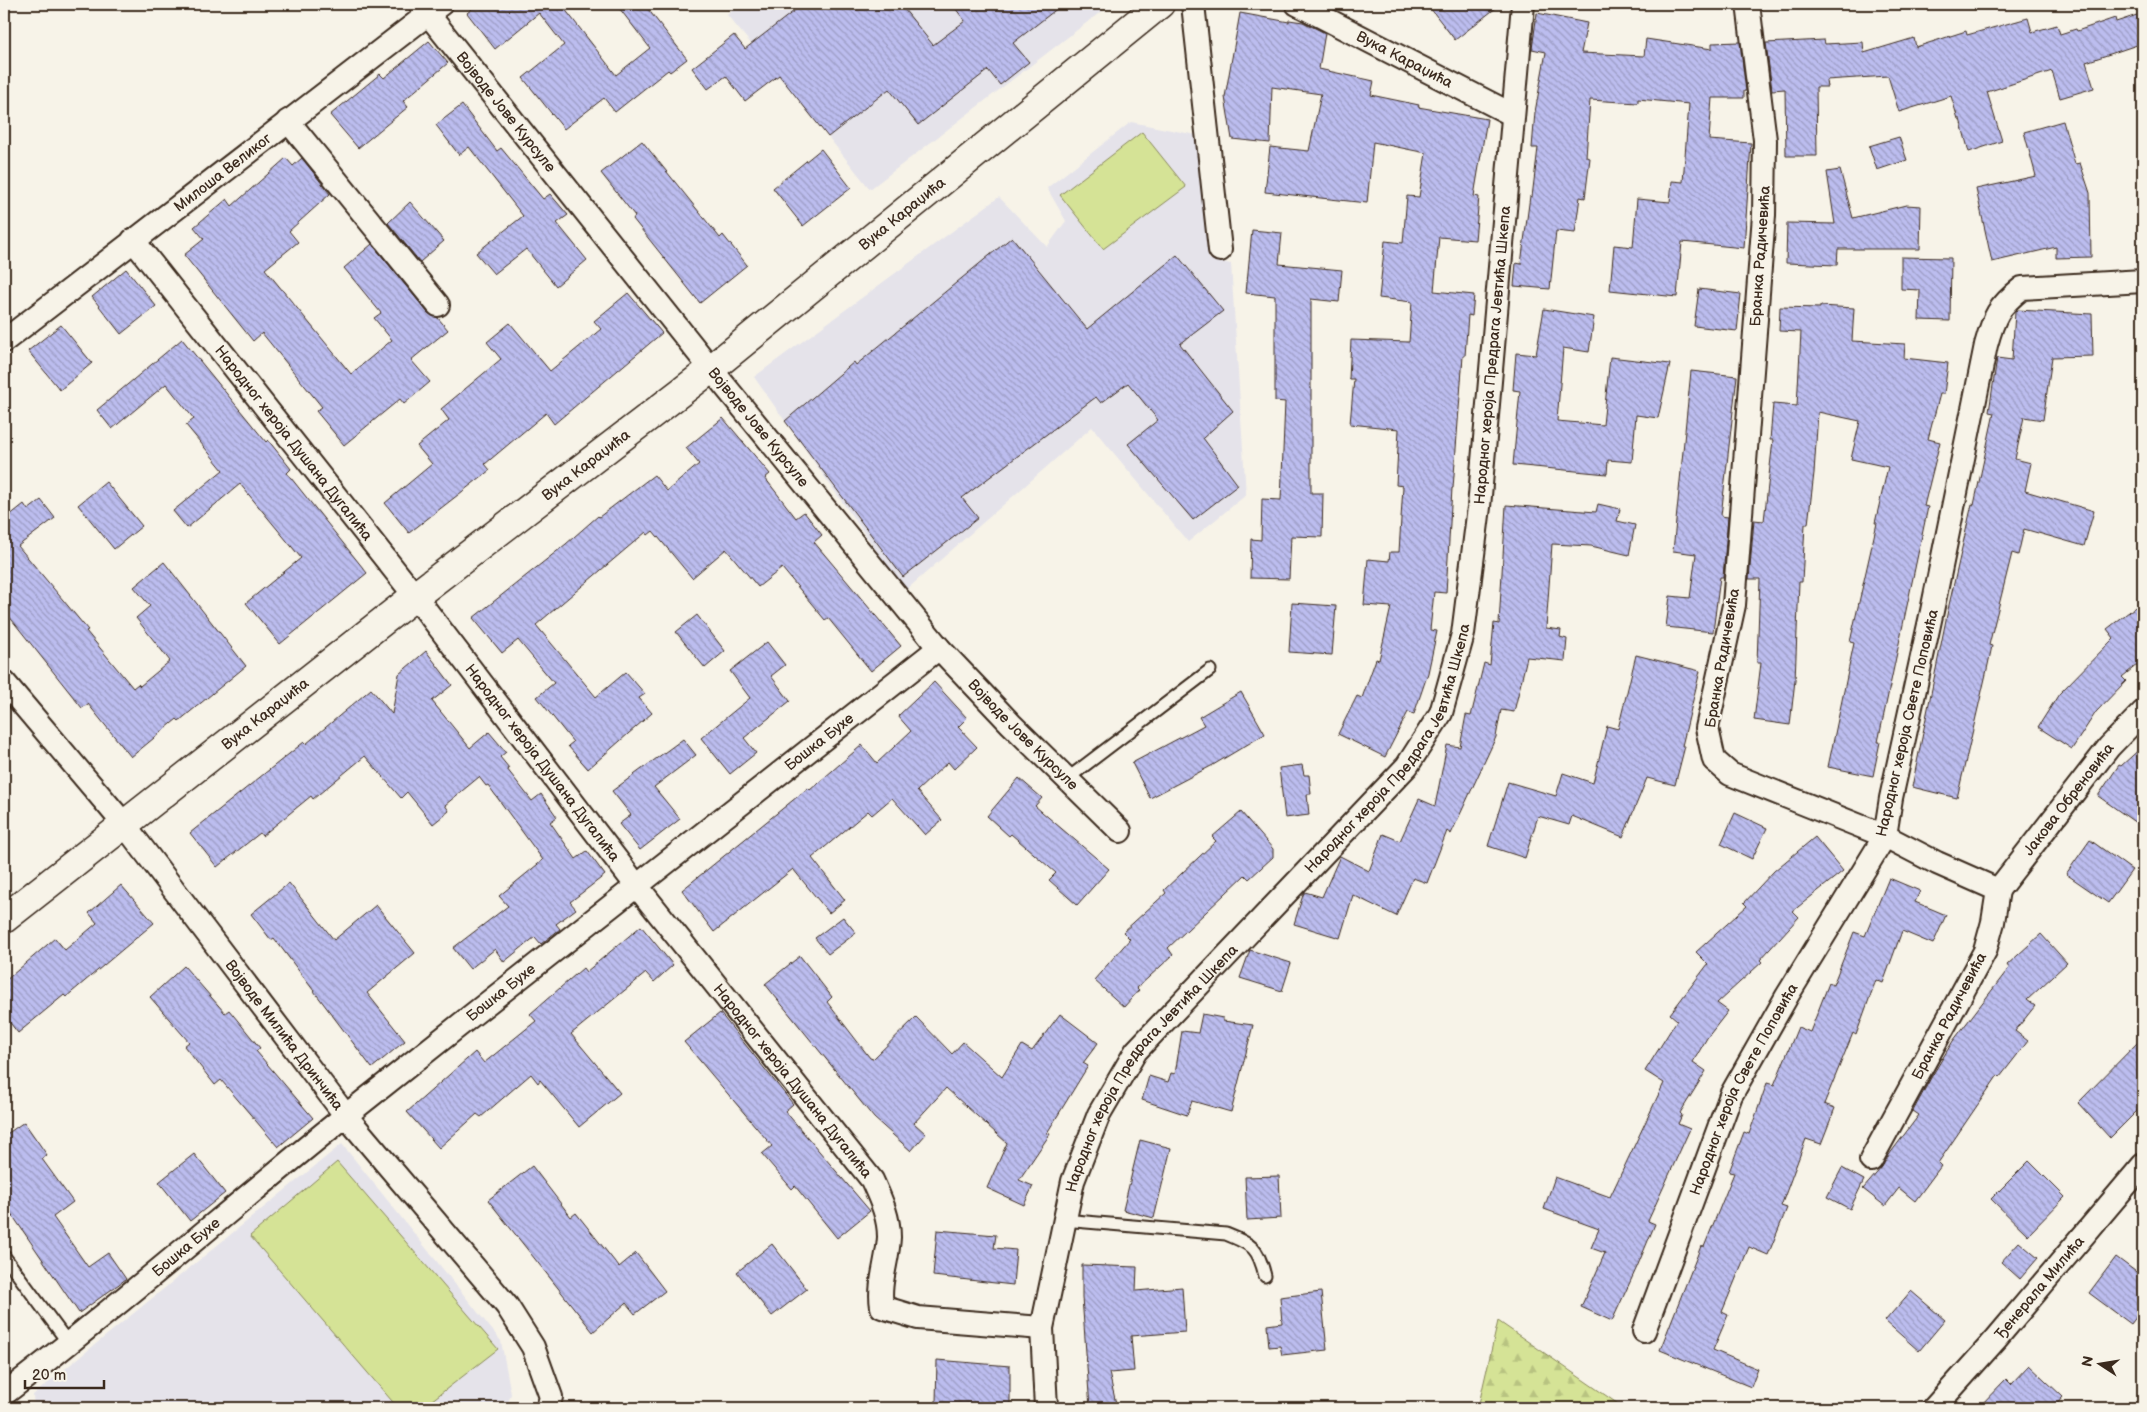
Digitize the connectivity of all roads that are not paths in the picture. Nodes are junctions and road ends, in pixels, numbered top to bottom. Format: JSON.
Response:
{"nodes":[{"id":1,"x":1160,"y":4,"type":"edge"},
{"id":2,"x":1193,"y":4,"type":"edge"},
{"id":3,"x":1297,"y":4,"type":"edge"},
{"id":4,"x":1523,"y":4,"type":"edge"},
{"id":5,"x":1748,"y":4,"type":"edge"},
{"id":6,"x":429,"y":7,"type":"edge"},
{"id":7,"x":1513,"y":115,"type":"junction"},
{"id":8,"x":288,"y":121,"type":"junction"},
{"id":9,"x":133,"y":240,"type":"junction"},
{"id":10,"x":1220,"y":250,"type":"dead end"},
{"id":11,"x":2143,"y":281,"type":"edge"},
{"id":12,"x":438,"y":305,"type":"dead end"},
{"id":13,"x":4,"y":341,"type":"edge"},
{"id":14,"x":711,"y":370,"type":"junction"},
{"id":15,"x":416,"y":596,"type":"junction"},
{"id":16,"x":939,"y":648,"type":"junction"},
{"id":17,"x":1210,"y":670,"type":"dead end"},
{"id":18,"x":4,"y":682,"type":"edge"},
{"id":19,"x":2143,"y":712,"type":"edge"},
{"id":20,"x":1067,"y":779,"type":"junction"},
{"id":21,"x":124,"y":824,"type":"junction"},
{"id":22,"x":1120,"y":831,"type":"dead end"},
{"id":23,"x":1885,"y":836,"type":"junction"},
{"id":24,"x":636,"y":885,"type":"junction"},
{"id":25,"x":1998,"y":890,"type":"junction"},
{"id":26,"x":4,"y":919,"type":"edge"},
{"id":27,"x":346,"y":1116,"type":"junction"},
{"id":28,"x":1871,"y":1160,"type":"dead end"},
{"id":29,"x":2143,"y":1165,"type":"edge"},
{"id":30,"x":1063,"y":1220,"type":"junction"},
{"id":31,"x":4,"y":1256,"type":"edge"},
{"id":32,"x":1265,"y":1276,"type":"dead end"},
{"id":33,"x":1042,"y":1328,"type":"junction"},
{"id":34,"x":1644,"y":1330,"type":"dead end"},
{"id":35,"x":69,"y":1344,"type":"junction"},
{"id":36,"x":4,"y":1394,"type":"edge"},
{"id":37,"x":550,"y":1402,"type":"edge"},
{"id":38,"x":1046,"y":1408,"type":"edge"},
{"id":39,"x":1934,"y":1408,"type":"edge"}],
"edges":[{"from":1,"to":14,"type":"street","name":"Вука Караџића"},
{"from":2,"to":10,"type":"street"},
{"from":3,"to":7,"type":"street","name":"Вука Караџића"},
{"from":4,"to":7,"type":"street","name":"Народног хероја Предрага Јевтића Шкепа"},
{"from":5,"to":23,"type":"street","name":"Бранка Радичевића"},
{"from":6,"to":8,"type":"street","name":"Милоша Великог"},
{"from":6,"to":14,"type":"street","name":"Војводе Јове Курсуле"},
{"from":7,"to":30,"type":"street","name":"Народног хероја Предрага Јевтића Шкепа"},
{"from":8,"to":9,"type":"street","name":"Милоша Великог"},
{"from":8,"to":12,"type":"street"},
{"from":9,"to":13,"type":"street","name":"Милоша Великог"},
{"from":9,"to":15,"type":"street","name":"Народног хероја Душана Дугалића"},
{"from":11,"to":23,"type":"street","name":"Народног хероја Свете Поповића"},
{"from":14,"to":15,"type":"street","name":"Вука Караџића"},
{"from":14,"to":16,"type":"street","name":"Војводе Јове Курсуле"},
{"from":15,"to":21,"type":"street","name":"Вука Караџића"},
{"from":15,"to":24,"type":"street","name":"Народног хероја Душана Дугалића"},
{"from":16,"to":20,"type":"street","name":"Војводе Јове Курсуле"},
{"from":16,"to":24,"type":"street","name":"Бошка Бухе"},
{"from":17,"to":20,"type":"lane"},
{"from":18,"to":21,"type":"street","name":"Војводе Милића Дринчића"},
{"from":19,"to":25,"type":"street","name":"Јакова Обреновића"},
{"from":20,"to":22,"type":"street","name":"Војводе Јове Курсуле"},
{"from":21,"to":26,"type":"street","name":"Вука Караџића"},
{"from":21,"to":27,"type":"street","name":"Војводе Милића Дринчића"},
{"from":23,"to":25,"type":"street","name":"Бранка Радичевића"},
{"from":23,"to":34,"type":"street","name":"Народног хероја Свете Поповића"},
{"from":24,"to":27,"type":"street","name":"Бошка Бухе"},
{"from":24,"to":33,"type":"street","name":"Народног хероја Душана Дугалића"},
{"from":25,"to":28,"type":"street","name":"Бранка Радичевића"},
{"from":27,"to":35,"type":"street","name":"Бошка Бухе"},
{"from":27,"to":37,"type":"street","name":"Војводе Милића Дринчића"},
{"from":29,"to":39,"type":"street","name":"Ђенерала Милића"},
{"from":30,"to":32,"type":"lane"},
{"from":30,"to":33,"type":"street","name":"Народног хероја Предрага Јевтића Шкепа"},
{"from":31,"to":35,"type":"lane"},
{"from":33,"to":38,"type":"street","name":"Народног хероја Предрага Јевтића Шкепа"},
{"from":35,"to":36,"type":"street","name":"Бошка Бухе"}]}
